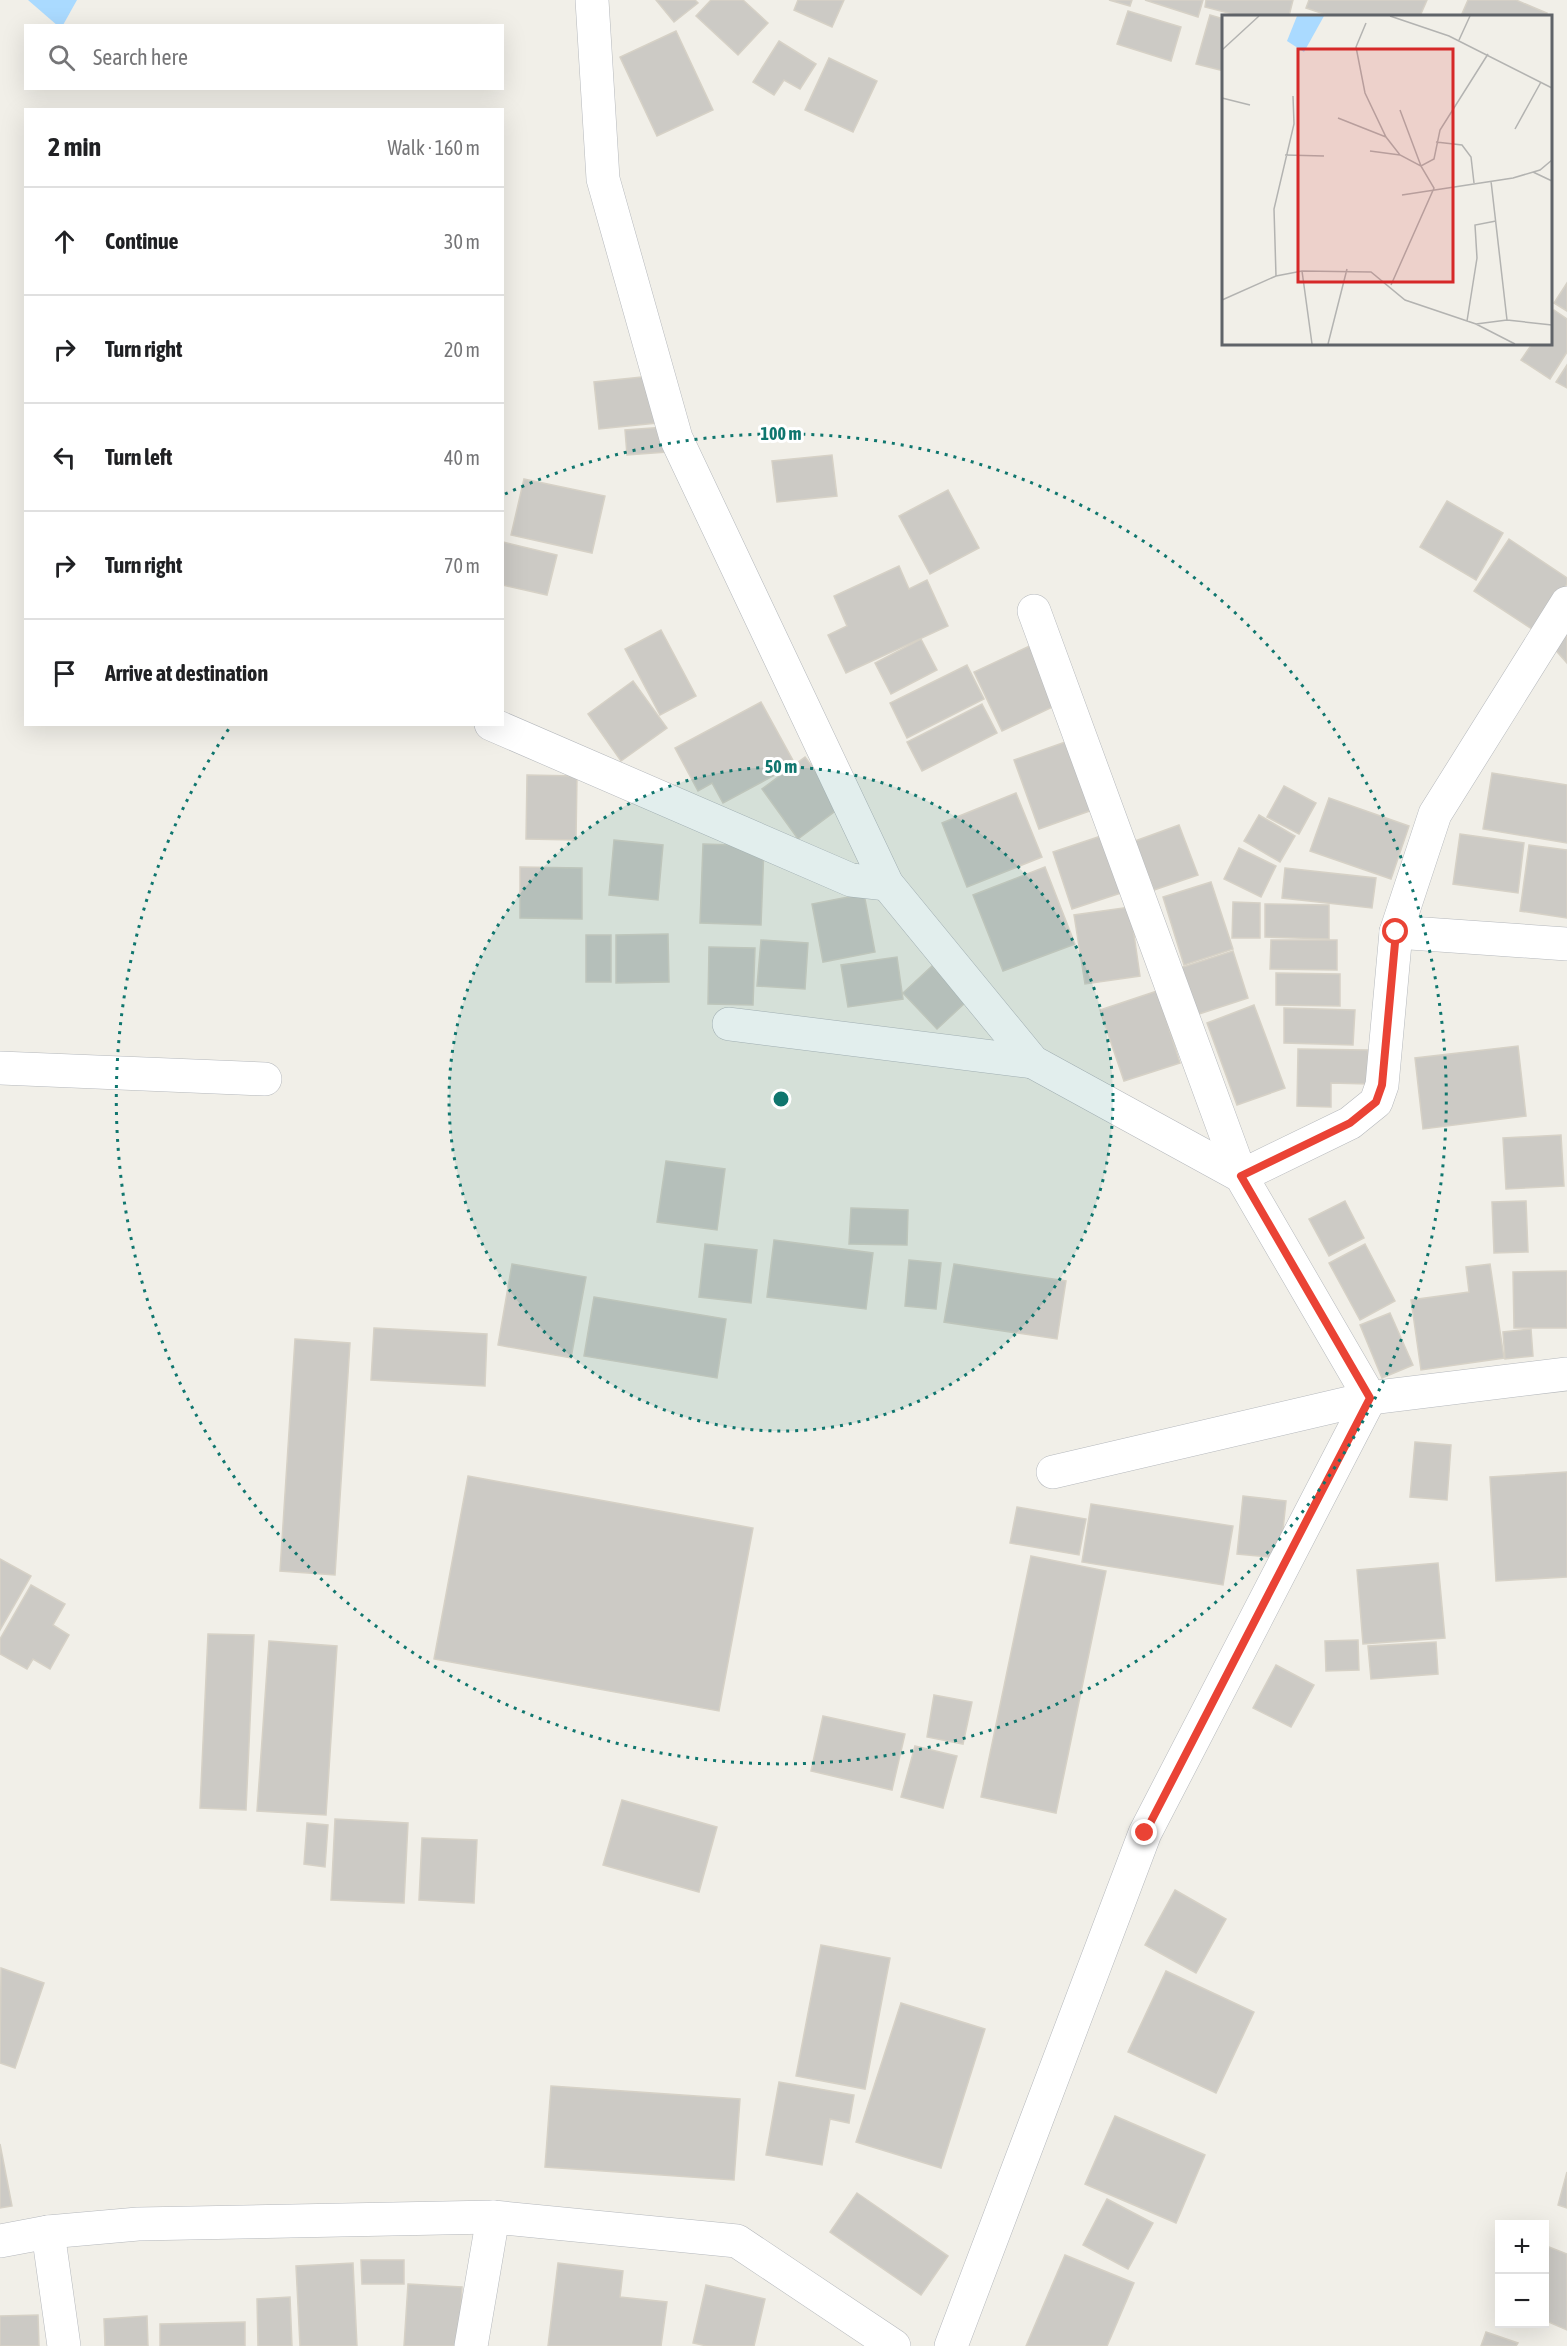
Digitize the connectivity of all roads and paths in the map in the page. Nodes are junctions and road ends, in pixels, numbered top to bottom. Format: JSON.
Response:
{"nodes":[{"id":1,"x":592,"y":0,"type":"edge"},
{"id":2,"x":1567,"y":603,"type":"edge"},
{"id":3,"x":1034,"y":611,"type":"dead end"},
{"id":4,"x":495,"y":726,"type":"edge"},
{"id":5,"x":887,"y":884,"type":"junction"},
{"id":6,"x":1396,"y":932,"type":"junction"},
{"id":7,"x":1567,"y":944,"type":"edge"},
{"id":8,"x":729,"y":1024,"type":"dead end"},
{"id":9,"x":1033,"y":1062,"type":"junction"},
{"id":10,"x":0,"y":1068,"type":"edge"},
{"id":11,"x":265,"y":1079,"type":"dead end"},
{"id":12,"x":1241,"y":1176,"type":"junction"},
{"id":13,"x":1567,"y":1374,"type":"edge"},
{"id":14,"x":1370,"y":1398,"type":"junction"},
{"id":15,"x":1053,"y":1472,"type":"dead end"},
{"id":16,"x":493,"y":2217,"type":"junction"},
{"id":17,"x":48,"y":2232,"type":"junction"},
{"id":18,"x":0,"y":2241,"type":"edge"},
{"id":19,"x":64,"y":2346,"type":"edge"},
{"id":20,"x":471,"y":2346,"type":"edge"},
{"id":21,"x":894,"y":2346,"type":"edge"},
{"id":22,"x":951,"y":2346,"type":"edge"}],
"edges":[{"from":1,"to":5,"type":"street"},
{"from":2,"to":6,"type":"street"},
{"from":3,"to":12,"type":"street"},
{"from":4,"to":5,"type":"street"},
{"from":5,"to":9,"type":"street"},
{"from":6,"to":7,"type":"street"},
{"from":6,"to":12,"type":"street"},
{"from":8,"to":9,"type":"street"},
{"from":9,"to":12,"type":"street"},
{"from":10,"to":11,"type":"street"},
{"from":12,"to":14,"type":"street"},
{"from":13,"to":14,"type":"street"},
{"from":14,"to":15,"type":"street"},
{"from":14,"to":22,"type":"street"},
{"from":16,"to":17,"type":"street"},
{"from":16,"to":20,"type":"street"},
{"from":16,"to":21,"type":"street"},
{"from":17,"to":18,"type":"street"},
{"from":17,"to":19,"type":"street"}]}
